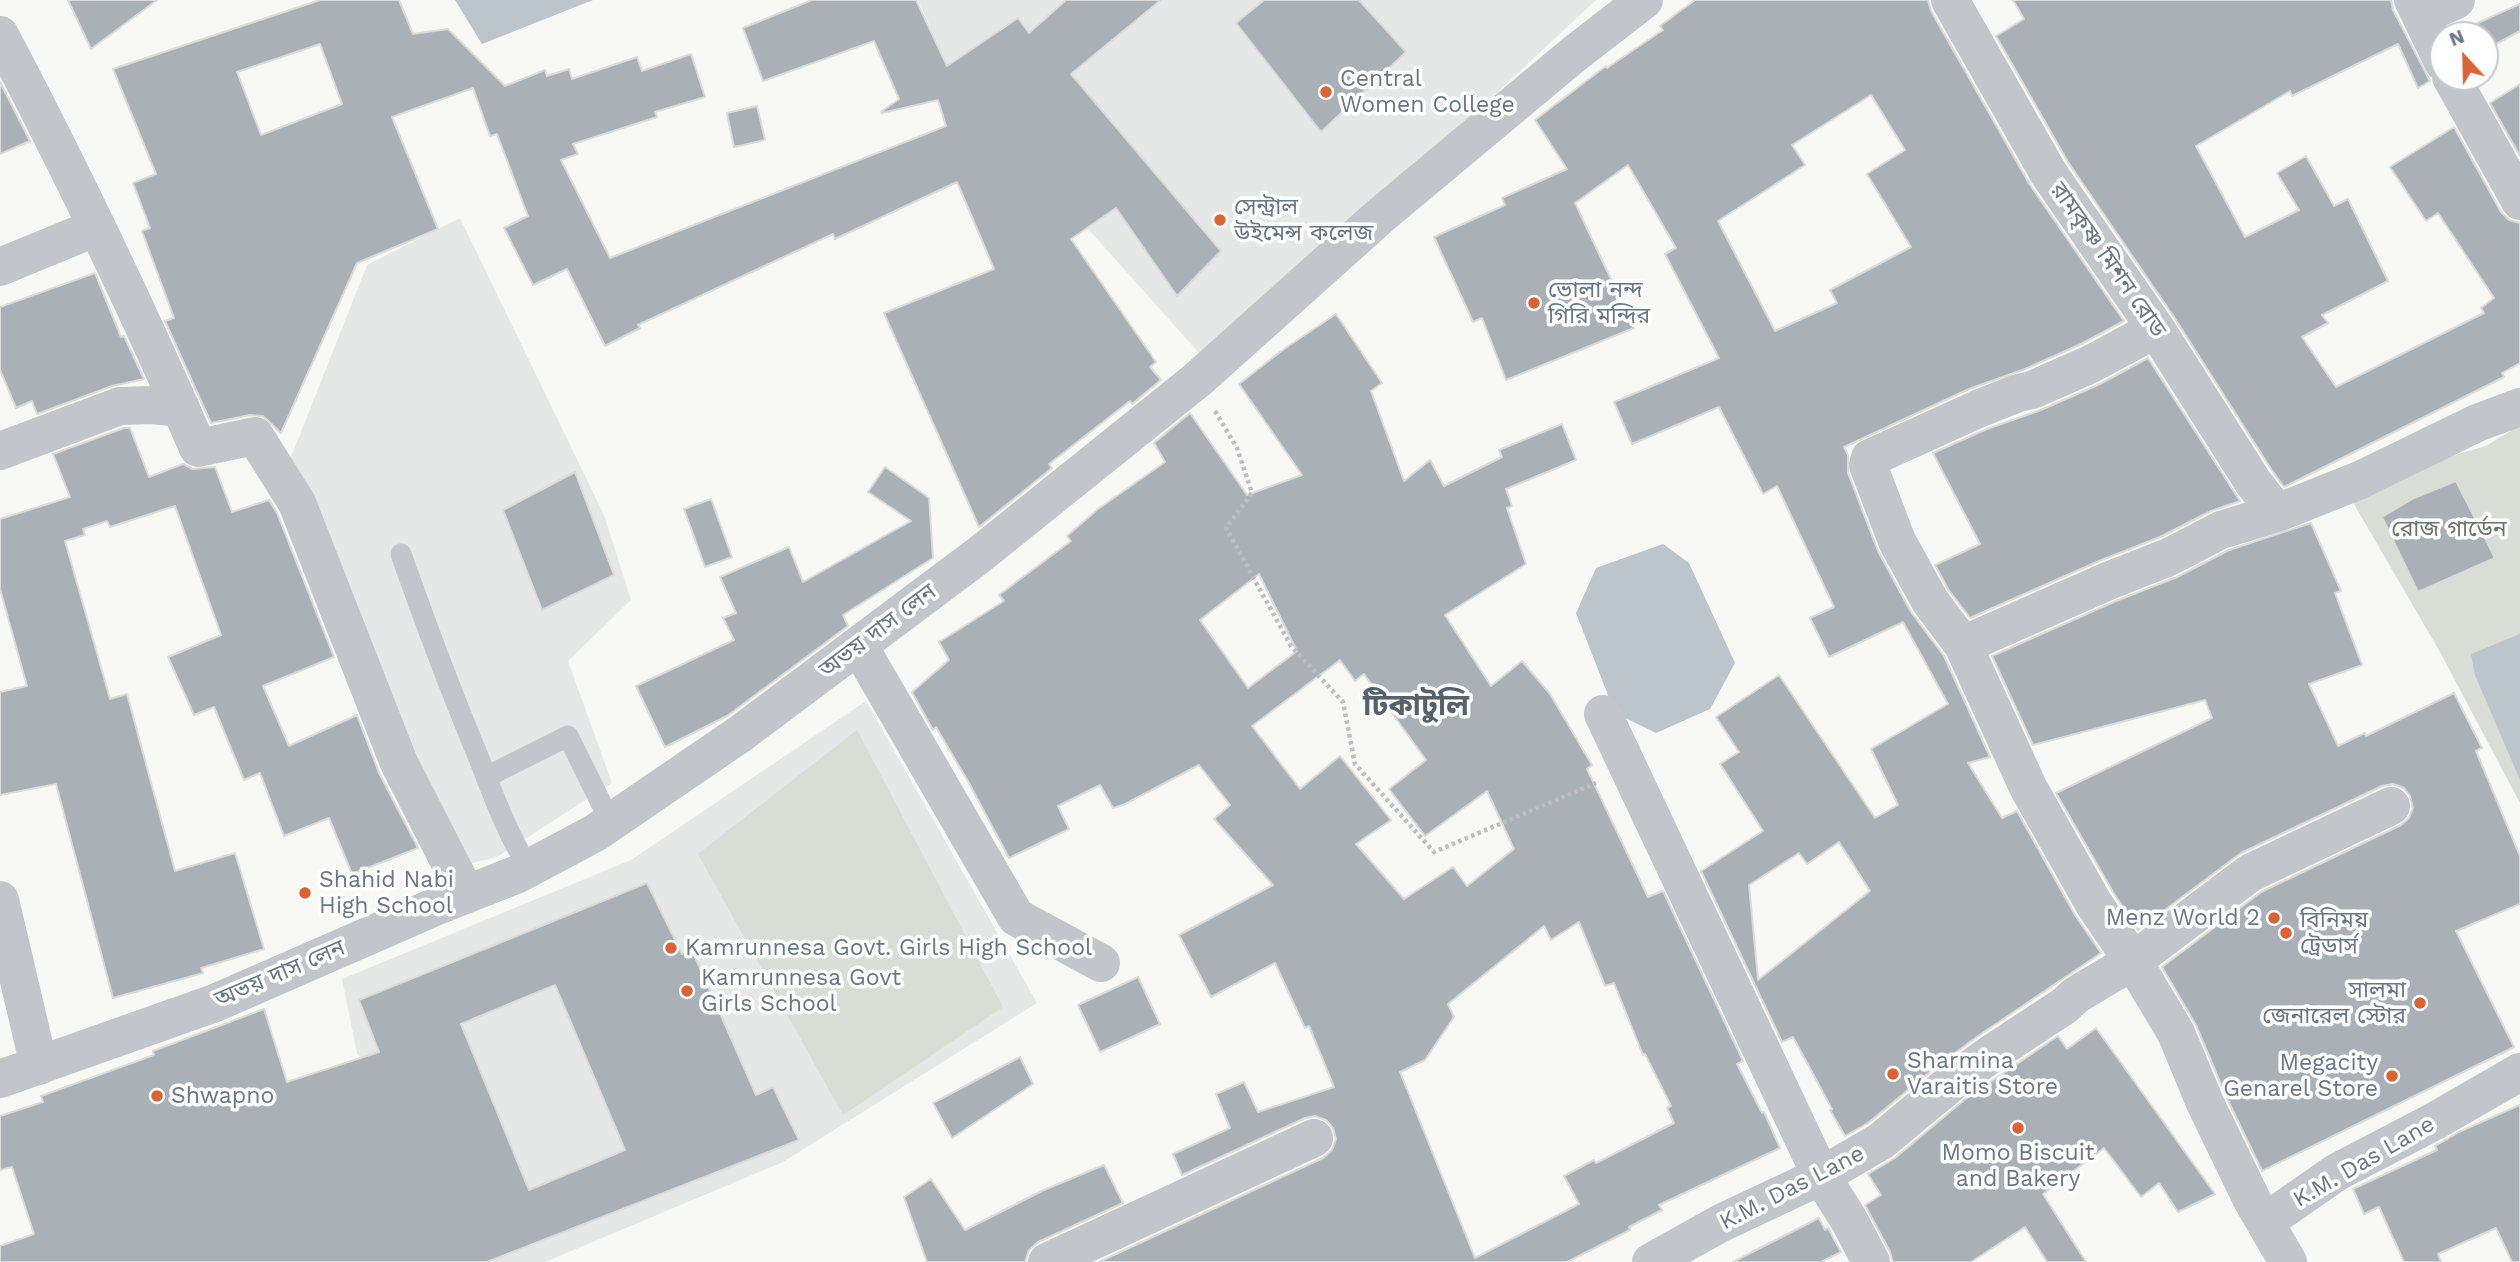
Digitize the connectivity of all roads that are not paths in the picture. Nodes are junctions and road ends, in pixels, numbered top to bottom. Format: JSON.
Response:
{"nodes":[{"id":1,"x":1644,"y":0,"type":"edge"},
{"id":2,"x":1950,"y":0,"type":"edge"},
{"id":3,"x":0,"y":35,"type":"edge"},
{"id":4,"x":2459,"y":91,"type":"edge"},
{"id":5,"x":2520,"y":201,"type":"edge"},
{"id":6,"x":97,"y":227,"type":"junction"},
{"id":7,"x":0,"y":267,"type":"edge"},
{"id":8,"x":2156,"y":329,"type":"junction"},
{"id":9,"x":2520,"y":407,"type":"edge"},
{"id":10,"x":181,"y":408,"type":"junction"},
{"id":11,"x":0,"y":451,"type":"edge"},
{"id":12,"x":2277,"y":513,"type":"junction"},
{"id":13,"x":401,"y":554,"type":"dead end"},
{"id":14,"x":1963,"y":645,"type":"junction"},
{"id":15,"x":859,"y":646,"type":"junction"},
{"id":16,"x":1603,"y":714,"type":"dead end"},
{"id":17,"x":486,"y":777,"type":"junction"},
{"id":18,"x":2391,"y":806,"type":"dead end"},
{"id":19,"x":611,"y":822,"type":"junction"},
{"id":20,"x":529,"y":868,"type":"junction"},
{"id":21,"x":466,"y":894,"type":"junction"},
{"id":22,"x":0,"y":900,"type":"edge"},
{"id":23,"x":2133,"y":961,"type":"junction"},
{"id":24,"x":1101,"y":963,"type":"dead end"},
{"id":25,"x":39,"y":1066,"type":"junction"},
{"id":26,"x":2520,"y":1072,"type":"edge"},
{"id":27,"x":0,"y":1079,"type":"edge"},
{"id":28,"x":1314,"y":1138,"type":"dead end"},
{"id":29,"x":1821,"y":1176,"type":"junction"},
{"id":30,"x":2265,"y":1222,"type":"junction"},
{"id":31,"x":1046,"y":1262,"type":"edge"},
{"id":32,"x":1651,"y":1262,"type":"edge"},
{"id":33,"x":1871,"y":1262,"type":"edge"},
{"id":34,"x":2288,"y":1262,"type":"edge"}],
"edges":[{"from":1,"to":15,"type":"street","name":"অভয় দাস লেন"},
{"from":2,"to":8,"type":"street","name":"রামকৃষ্ণ মিশন রোড"},
{"from":3,"to":6,"type":"street"},
{"from":4,"to":5,"type":"street"},
{"from":6,"to":7,"type":"street"},
{"from":6,"to":10,"type":"street"},
{"from":8,"to":12,"type":"street","name":"রামকৃষ্ণ মিশন রোড"},
{"from":8,"to":14,"type":"street"},
{"from":9,"to":12,"type":"street"},
{"from":10,"to":11,"type":"street"},
{"from":10,"to":21,"type":"street"},
{"from":12,"to":14,"type":"street"},
{"from":13,"to":17,"type":"lane"},
{"from":14,"to":23,"type":"street"},
{"from":15,"to":19,"type":"street","name":"অভয় দাস লেন"},
{"from":15,"to":24,"type":"street"},
{"from":16,"to":29,"type":"street"},
{"from":17,"to":19,"type":"lane"},
{"from":17,"to":20,"type":"lane"},
{"from":18,"to":23,"type":"street","name":"K.M. Das Lane"},
{"from":19,"to":20,"type":"street","name":"অভয় দাস লেন"},
{"from":20,"to":21,"type":"street","name":"অভয় দাস লেন"},
{"from":21,"to":25,"type":"street","name":"অভয় দাস লেন"},
{"from":22,"to":25,"type":"street"},
{"from":23,"to":29,"type":"street","name":"K.M. Das Lane"},
{"from":23,"to":30,"type":"street"},
{"from":25,"to":27,"type":"street","name":"অভয় দাস লেন"},
{"from":26,"to":30,"type":"street","name":"K.M. Das Lane"},
{"from":28,"to":31,"type":"street"},
{"from":29,"to":32,"type":"street","name":"K.M. Das Lane"},
{"from":29,"to":33,"type":"street"},
{"from":30,"to":34,"type":"street"}]}
